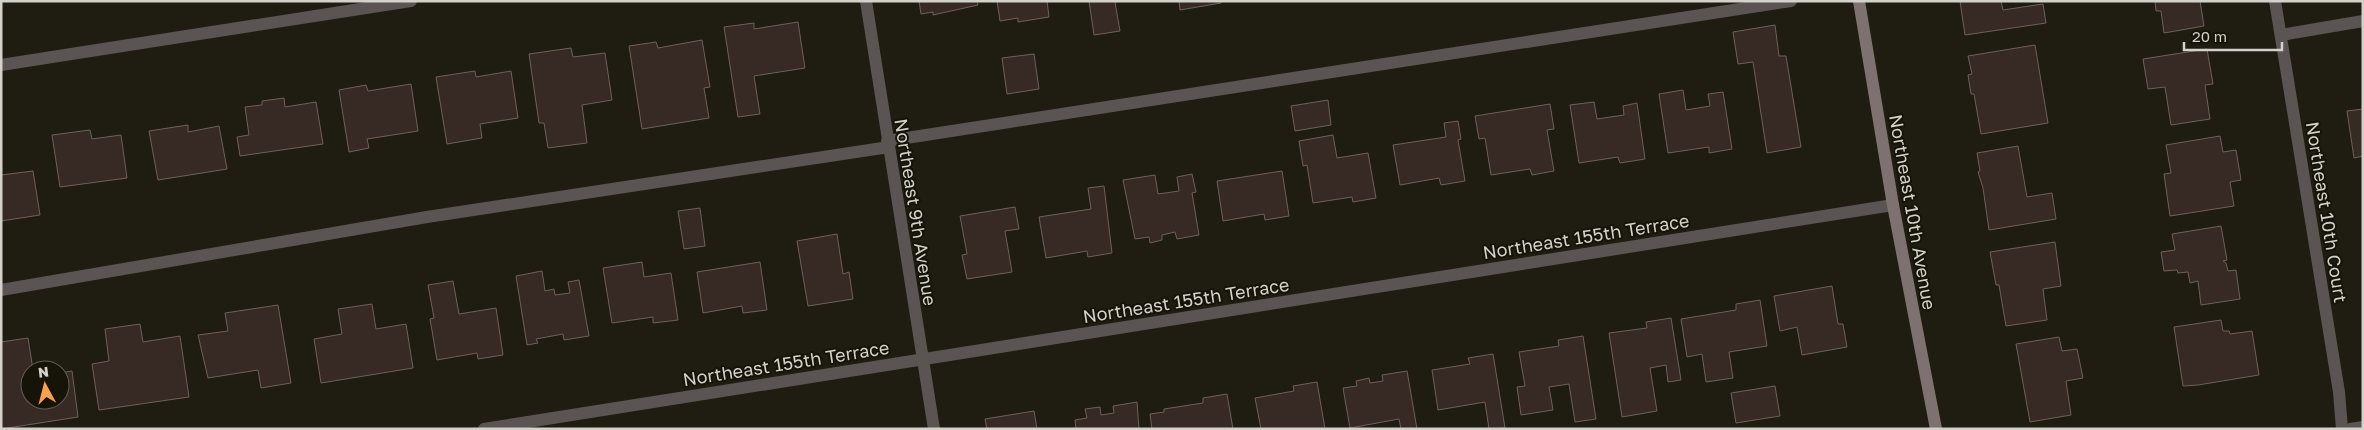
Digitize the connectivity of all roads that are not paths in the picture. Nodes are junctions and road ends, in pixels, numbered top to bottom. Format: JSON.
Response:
{"nodes":[{"id":1,"x":411,"y":1,"type":"edge"},
{"id":2,"x":866,"y":1,"type":"edge"},
{"id":3,"x":1791,"y":1,"type":"edge"},
{"id":4,"x":1859,"y":1,"type":"edge"},
{"id":5,"x":2275,"y":1,"type":"edge"},
{"id":6,"x":2363,"y":21,"type":"edge"},
{"id":7,"x":2281,"y":35,"type":"junction"},
{"id":8,"x":1,"y":65,"type":"edge"},
{"id":9,"x":888,"y":144,"type":"junction"},
{"id":10,"x":1893,"y":205,"type":"junction"},
{"id":11,"x":1,"y":290,"type":"edge"},
{"id":12,"x":922,"y":360,"type":"junction"},
{"id":13,"x":2363,"y":427,"type":"edge"},
{"id":14,"x":484,"y":429,"type":"edge"},
{"id":15,"x":934,"y":429,"type":"edge"},
{"id":16,"x":1936,"y":429,"type":"edge"},
{"id":17,"x":2342,"y":429,"type":"edge"},
{"id":18,"x":2350,"y":429,"type":"edge"}],
"edges":[{"from":1,"to":8,"type":"street"},
{"from":2,"to":9,"type":"street","name":"Northeast 9th Avenue"},
{"from":3,"to":9,"type":"street"},
{"from":4,"to":10,"type":"street","name":"Northeast 10th Avenue"},
{"from":5,"to":7,"type":"street","name":"Northeast 10th Court"},
{"from":6,"to":7,"type":"street"},
{"from":7,"to":17,"type":"street","name":"Northeast 10th Court"},
{"from":9,"to":11,"type":"street"},
{"from":9,"to":12,"type":"street","name":"Northeast 9th Avenue"},
{"from":10,"to":12,"type":"street","name":"Northeast 155th Terrace"},
{"from":10,"to":16,"type":"street","name":"Northeast 10th Avenue"},
{"from":12,"to":14,"type":"street","name":"Northeast 155th Terrace"},
{"from":12,"to":15,"type":"street","name":"Northeast 9th Avenue"},
{"from":13,"to":18,"type":"street"}]}
